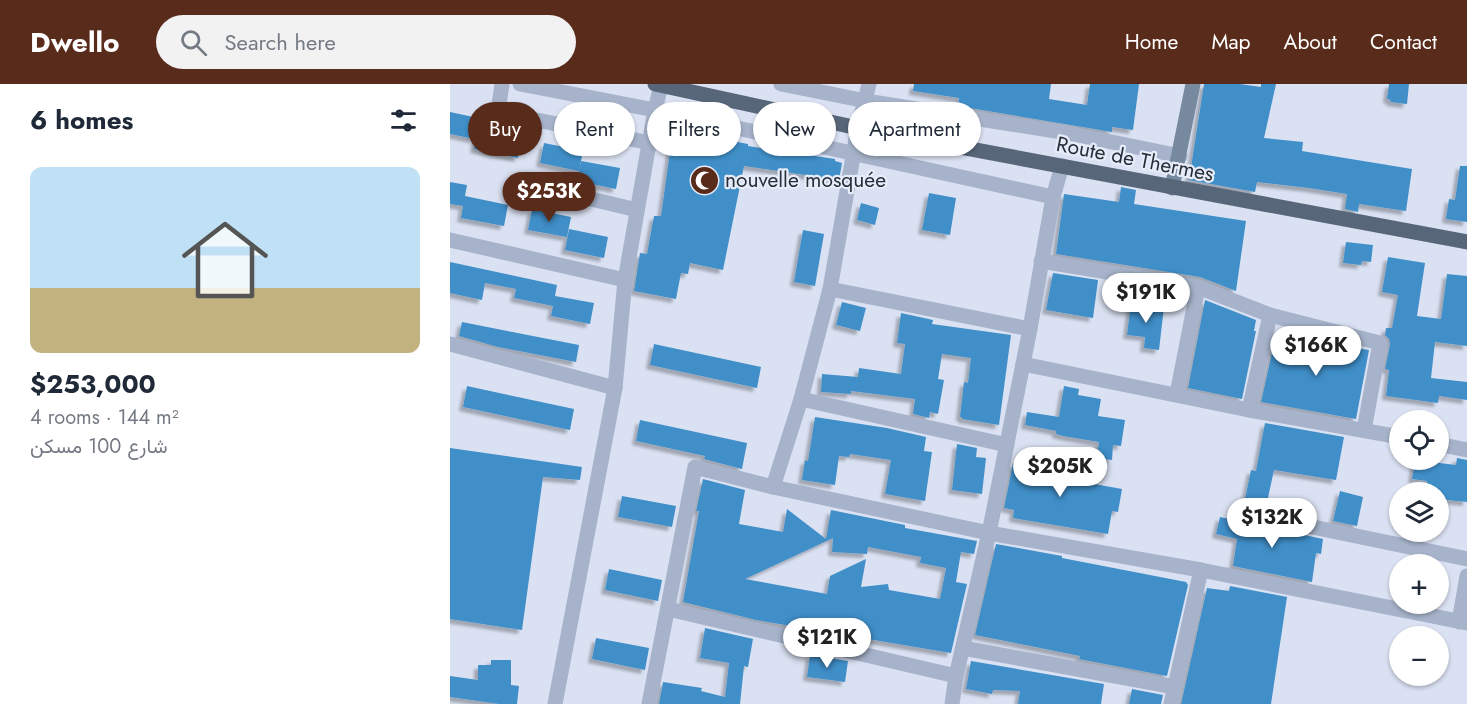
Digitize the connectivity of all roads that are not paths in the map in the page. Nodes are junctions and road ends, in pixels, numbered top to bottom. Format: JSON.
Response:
{"nodes":[{"id":1,"x":502,"y":84,"type":"edge"},
{"id":2,"x":520,"y":84,"type":"edge"},
{"id":3,"x":781,"y":84,"type":"edge"},
{"id":4,"x":869,"y":84,"type":"edge"},
{"id":5,"x":1193,"y":84,"type":"edge"},
{"id":6,"x":658,"y":85,"type":"edge"},
{"id":7,"x":866,"y":100,"type":"junction"},
{"id":8,"x":656,"y":102,"type":"edge"},
{"id":9,"x":647,"y":108,"type":"edge"},
{"id":10,"x":848,"y":126,"type":"edge"},
{"id":11,"x":741,"y":129,"type":"edge"},
{"id":12,"x":647,"y":142,"type":"edge"},
{"id":13,"x":981,"y":151,"type":"edge"},
{"id":14,"x":848,"y":153,"type":"edge"},
{"id":15,"x":647,"y":156,"type":"edge"},
{"id":16,"x":854,"y":156,"type":"edge"},
{"id":17,"x":863,"y":156,"type":"edge"},
{"id":18,"x":1180,"y":156,"type":"junction"},
{"id":19,"x":1062,"y":166,"type":"junction"},
{"id":20,"x":528,"y":184,"type":"dead end"},
{"id":21,"x":1172,"y":188,"type":"junction"},
{"id":22,"x":1053,"y":196,"type":"junction"},
{"id":23,"x":637,"y":210,"type":"junction"},
{"id":24,"x":450,"y":240,"type":"edge"},
{"id":25,"x":1467,"y":242,"type":"edge"},
{"id":26,"x":1041,"y":261,"type":"junction"},
{"id":27,"x":625,"y":279,"type":"junction"},
{"id":28,"x":1198,"y":287,"type":"junction"},
{"id":29,"x":830,"y":289,"type":"junction"},
{"id":30,"x":1270,"y":315,"type":"junction"},
{"id":31,"x":1030,"y":329,"type":"junction"},
{"id":32,"x":450,"y":344,"type":"edge"},
{"id":33,"x":1023,"y":364,"type":"junction"},
{"id":34,"x":615,"y":388,"type":"junction"},
{"id":35,"x":1177,"y":394,"type":"junction"},
{"id":36,"x":801,"y":399,"type":"junction"},
{"id":37,"x":1249,"y":410,"type":"junction"},
{"id":38,"x":1364,"y":430,"type":"junction"},
{"id":39,"x":1389,"y":435,"type":"edge"},
{"id":40,"x":1007,"y":445,"type":"junction"},
{"id":41,"x":1449,"y":446,"type":"edge"},
{"id":42,"x":1467,"y":450,"type":"edge"},
{"id":43,"x":773,"y":487,"type":"junction"},
{"id":44,"x":1245,"y":513,"type":"dead end"},
{"id":45,"x":989,"y":533,"type":"junction"},
{"id":46,"x":1467,"y":559,"type":"edge"},
{"id":47,"x":1201,"y":570,"type":"junction"},
{"id":48,"x":1467,"y":576,"type":"edge"},
{"id":49,"x":668,"y":609,"type":"junction"},
{"id":50,"x":1463,"y":623,"type":"edge"},
{"id":51,"x":963,"y":648,"type":"junction"},
{"id":52,"x":956,"y":676,"type":"junction"},
{"id":53,"x":1175,"y":687,"type":"junction"},
{"id":54,"x":555,"y":704,"type":"edge"},
{"id":55,"x":649,"y":704,"type":"edge"},
{"id":56,"x":952,"y":704,"type":"edge"},
{"id":57,"x":1171,"y":704,"type":"edge"}],
"edges":[{"from":1,"to":12,"type":"street"},
{"from":2,"to":9,"type":"street"},
{"from":3,"to":7,"type":"street"},
{"from":4,"to":7,"type":"street"},
{"from":5,"to":18,"type":"main road"},
{"from":6,"to":8,"type":"street"},
{"from":6,"to":10,"type":"main road","name":"Route de Thermes"},
{"from":7,"to":18,"type":"street"},
{"from":11,"to":14,"type":"street"},
{"from":13,"to":19,"type":"main road","name":"Route de Thermes"},
{"from":15,"to":23,"type":"street"},
{"from":16,"to":29,"type":"street"},
{"from":17,"to":22,"type":"street"},
{"from":18,"to":21,"type":"main road"},
{"from":19,"to":21,"type":"main road","name":"Route de Thermes"},
{"from":19,"to":22,"type":"street"},
{"from":20,"to":23,"type":"street"},
{"from":21,"to":25,"type":"main road","name":"Route de Thermes"},
{"from":22,"to":26,"type":"street"},
{"from":23,"to":27,"type":"street"},
{"from":24,"to":27,"type":"street"},
{"from":26,"to":28,"type":"street"},
{"from":26,"to":31,"type":"street"},
{"from":27,"to":34,"type":"street"},
{"from":28,"to":30,"type":"street"},
{"from":28,"to":35,"type":"street"},
{"from":29,"to":31,"type":"street"},
{"from":29,"to":36,"type":"street"},
{"from":30,"to":37,"type":"street"},
{"from":30,"to":38,"type":"street"},
{"from":31,"to":33,"type":"street"},
{"from":32,"to":34,"type":"street"},
{"from":33,"to":35,"type":"street"},
{"from":33,"to":40,"type":"street"},
{"from":34,"to":54,"type":"street"},
{"from":35,"to":37,"type":"street"},
{"from":36,"to":40,"type":"street"},
{"from":36,"to":43,"type":"street"},
{"from":37,"to":38,"type":"street"},
{"from":38,"to":39,"type":"street"},
{"from":40,"to":45,"type":"street"},
{"from":41,"to":42,"type":"street"},
{"from":43,"to":45,"type":"street"},
{"from":43,"to":49,"type":"street"},
{"from":44,"to":46,"type":"street"},
{"from":45,"to":47,"type":"street"},
{"from":45,"to":51,"type":"street"},
{"from":47,"to":50,"type":"street"},
{"from":47,"to":53,"type":"street"},
{"from":48,"to":50,"type":"street"},
{"from":49,"to":52,"type":"street"},
{"from":49,"to":55,"type":"street"},
{"from":51,"to":52,"type":"street"},
{"from":51,"to":53,"type":"street"},
{"from":52,"to":56,"type":"street"},
{"from":53,"to":57,"type":"street"}]}
